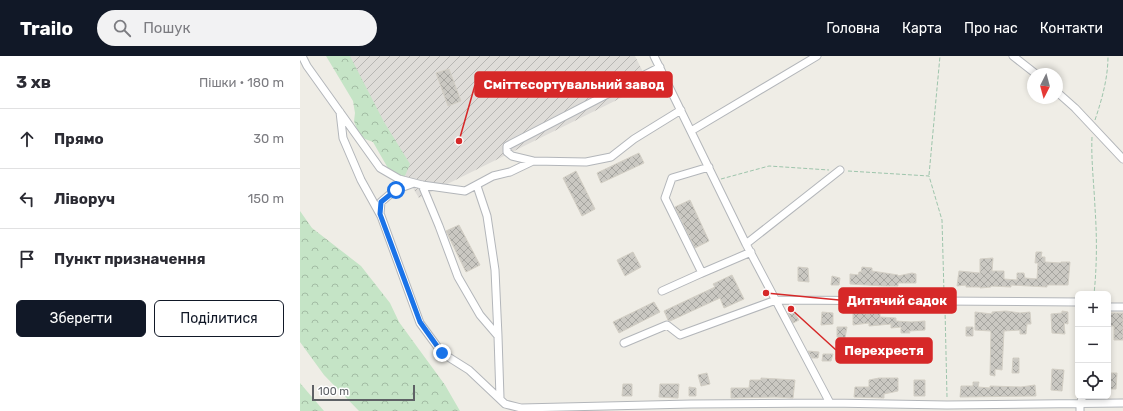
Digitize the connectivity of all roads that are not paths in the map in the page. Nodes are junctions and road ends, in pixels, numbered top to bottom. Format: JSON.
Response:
{"nodes":[{"id":1,"x":302,"y":56,"type":"edge"},
{"id":2,"x":654,"y":56,"type":"edge"},
{"id":3,"x":816,"y":56,"type":"edge"},
{"id":4,"x":1013,"y":56,"type":"edge"},
{"id":5,"x":660,"y":67,"type":"junction"},
{"id":6,"x":1028,"y":68,"type":"edge"},
{"id":7,"x":1063,"y":97,"type":"edge"},
{"id":8,"x":681,"y":110,"type":"junction"},
{"id":9,"x":340,"y":112,"type":"junction"},
{"id":10,"x":691,"y":131,"type":"junction"},
{"id":11,"x":1123,"y":159,"type":"edge"},
{"id":12,"x":533,"y":161,"type":"junction"},
{"id":13,"x":708,"y":167,"type":"junction"},
{"id":14,"x":840,"y":170,"type":"road end"},
{"id":15,"x":414,"y":183,"type":"junction"},
{"id":16,"x":422,"y":185,"type":"junction"},
{"id":17,"x":477,"y":186,"type":"junction"},
{"id":18,"x":380,"y":214,"type":"junction"},
{"id":19,"x":746,"y":244,"type":"junction"},
{"id":20,"x":750,"y":252,"type":"junction"},
{"id":21,"x":702,"y":273,"type":"junction"},
{"id":22,"x":662,"y":291,"type":"dead end"},
{"id":23,"x":776,"y":300,"type":"junction"},
{"id":24,"x":1075,"y":302,"type":"edge"},
{"id":25,"x":1111,"y":307,"type":"edge"},
{"id":26,"x":1123,"y":307,"type":"edge"},
{"id":27,"x":498,"y":336,"type":"junction"},
{"id":28,"x":624,"y":343,"type":"dead end"},
{"id":29,"x":500,"y":398,"type":"junction"},
{"id":30,"x":830,"y":403,"type":"junction"},
{"id":31,"x":1123,"y":403,"type":"edge"},
{"id":32,"x":1080,"y":407,"type":"edge"},
{"id":33,"x":691,"y":408,"type":"edge"},
{"id":34,"x":947,"y":408,"type":"edge"}],
"edges":[{"from":1,"to":9,"type":"street"},
{"from":2,"to":5,"type":"street"},
{"from":3,"to":10,"type":"street"},
{"from":4,"to":6,"type":"street"},
{"from":5,"to":8,"type":"street"},
{"from":5,"to":12,"type":"street"},
{"from":7,"to":11,"type":"street"},
{"from":8,"to":10,"type":"street"},
{"from":8,"to":12,"type":"street"},
{"from":9,"to":15,"type":"street"},
{"from":9,"to":18,"type":"street"},
{"from":10,"to":13,"type":"street"},
{"from":12,"to":17,"type":"street"},
{"from":13,"to":19,"type":"street"},
{"from":13,"to":21,"type":"street"},
{"from":14,"to":19,"type":"street"},
{"from":15,"to":16,"type":"street"},
{"from":15,"to":18,"type":"street"},
{"from":16,"to":17,"type":"street"},
{"from":16,"to":27,"type":"street"},
{"from":17,"to":27,"type":"street"},
{"from":18,"to":29,"type":"street"},
{"from":19,"to":20,"type":"street"},
{"from":20,"to":21,"type":"street"},
{"from":20,"to":23,"type":"street"},
{"from":21,"to":22,"type":"street"},
{"from":23,"to":24,"type":"street"},
{"from":23,"to":28,"type":"street"},
{"from":23,"to":30,"type":"street"},
{"from":25,"to":26,"type":"street"},
{"from":27,"to":29,"type":"street"},
{"from":29,"to":33,"type":"street"},
{"from":30,"to":33,"type":"street"},
{"from":30,"to":34,"type":"street"},
{"from":31,"to":32,"type":"street"},
{"from":32,"to":34,"type":"street"}]}
